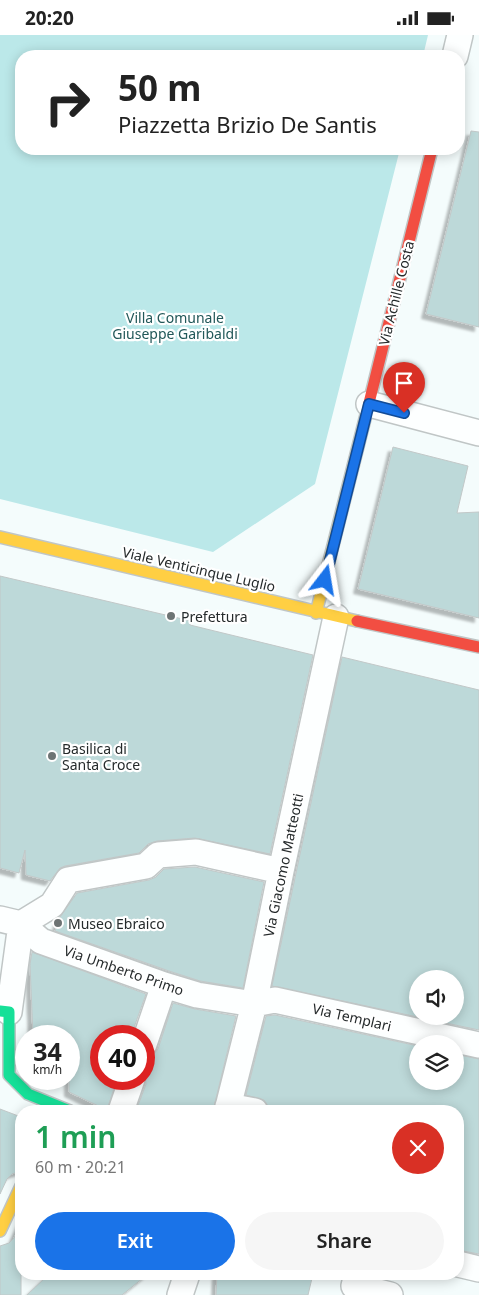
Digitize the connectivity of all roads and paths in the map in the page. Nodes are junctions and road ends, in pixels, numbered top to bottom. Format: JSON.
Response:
{"nodes":[{"id":1,"x":460,"y":35,"type":"edge"},
{"id":2,"x":456,"y":50,"type":"edge"},
{"id":3,"x":431,"y":155,"type":"edge"},
{"id":4,"x":369,"y":404,"type":"junction"},
{"id":5,"x":479,"y":433,"type":"edge"},
{"id":6,"x":0,"y":537,"type":"edge"},
{"id":7,"x":326,"y":615,"type":"junction"},
{"id":8,"x":479,"y":647,"type":"edge"},
{"id":9,"x":281,"y":871,"type":"junction"},
{"id":10,"x":10,"y":921,"type":"edge"},
{"id":11,"x":164,"y":985,"type":"junction"},
{"id":12,"x":254,"y":1004,"type":"junction"},
{"id":13,"x":5,"y":1011,"type":"edge"},
{"id":14,"x":150,"y":1025,"type":"edge"},
{"id":15,"x":479,"y":1045,"type":"edge"},
{"id":16,"x":128,"y":1090,"type":"edge"},
{"id":17,"x":55,"y":1105,"type":"edge"},
{"id":18,"x":123,"y":1105,"type":"edge"},
{"id":19,"x":228,"y":1105,"type":"edge"},
{"id":20,"x":15,"y":1199,"type":"edge"},
{"id":21,"x":0,"y":1231,"type":"edge"},
{"id":22,"x":464,"y":1265,"type":"edge"},
{"id":23,"x":479,"y":1269,"type":"edge"},
{"id":24,"x":185,"y":1280,"type":"edge"},
{"id":25,"x":356,"y":1280,"type":"edge"},
{"id":26,"x":180,"y":1295,"type":"edge"},
{"id":27,"x":390,"y":1295,"type":"edge"}],
"edges":[{"from":1,"to":2,"type":"street"},
{"from":3,"to":4,"type":"street","name":"Via Achille Costa"},
{"from":4,"to":5,"type":"street"},
{"from":4,"to":7,"type":"street","name":"Via Achille Costa"},
{"from":6,"to":7,"type":"street","name":"Viale Venticinque Luglio"},
{"from":7,"to":8,"type":"street","name":"Viale Venticinque Luglio"},
{"from":7,"to":9,"type":"street","name":"Via Giacomo Matteotti"},
{"from":9,"to":10,"type":"street"},
{"from":9,"to":12,"type":"street","name":"Via Giacomo Matteotti"},
{"from":10,"to":11,"type":"street","name":"Via Umberto Primo"},
{"from":10,"to":13,"type":"street"},
{"from":11,"to":12,"type":"street","name":"Via Umberto Primo"},
{"from":11,"to":14,"type":"street"},
{"from":12,"to":15,"type":"street","name":"Via Templari"},
{"from":12,"to":19,"type":"street","name":"Via Giacomo Matteotti"},
{"from":13,"to":17,"type":"street"},
{"from":16,"to":18,"type":"street"},
{"from":20,"to":21,"type":"street"},
{"from":22,"to":23,"type":"street"},
{"from":24,"to":26,"type":"street"},
{"from":25,"to":27,"type":"street"}]}
